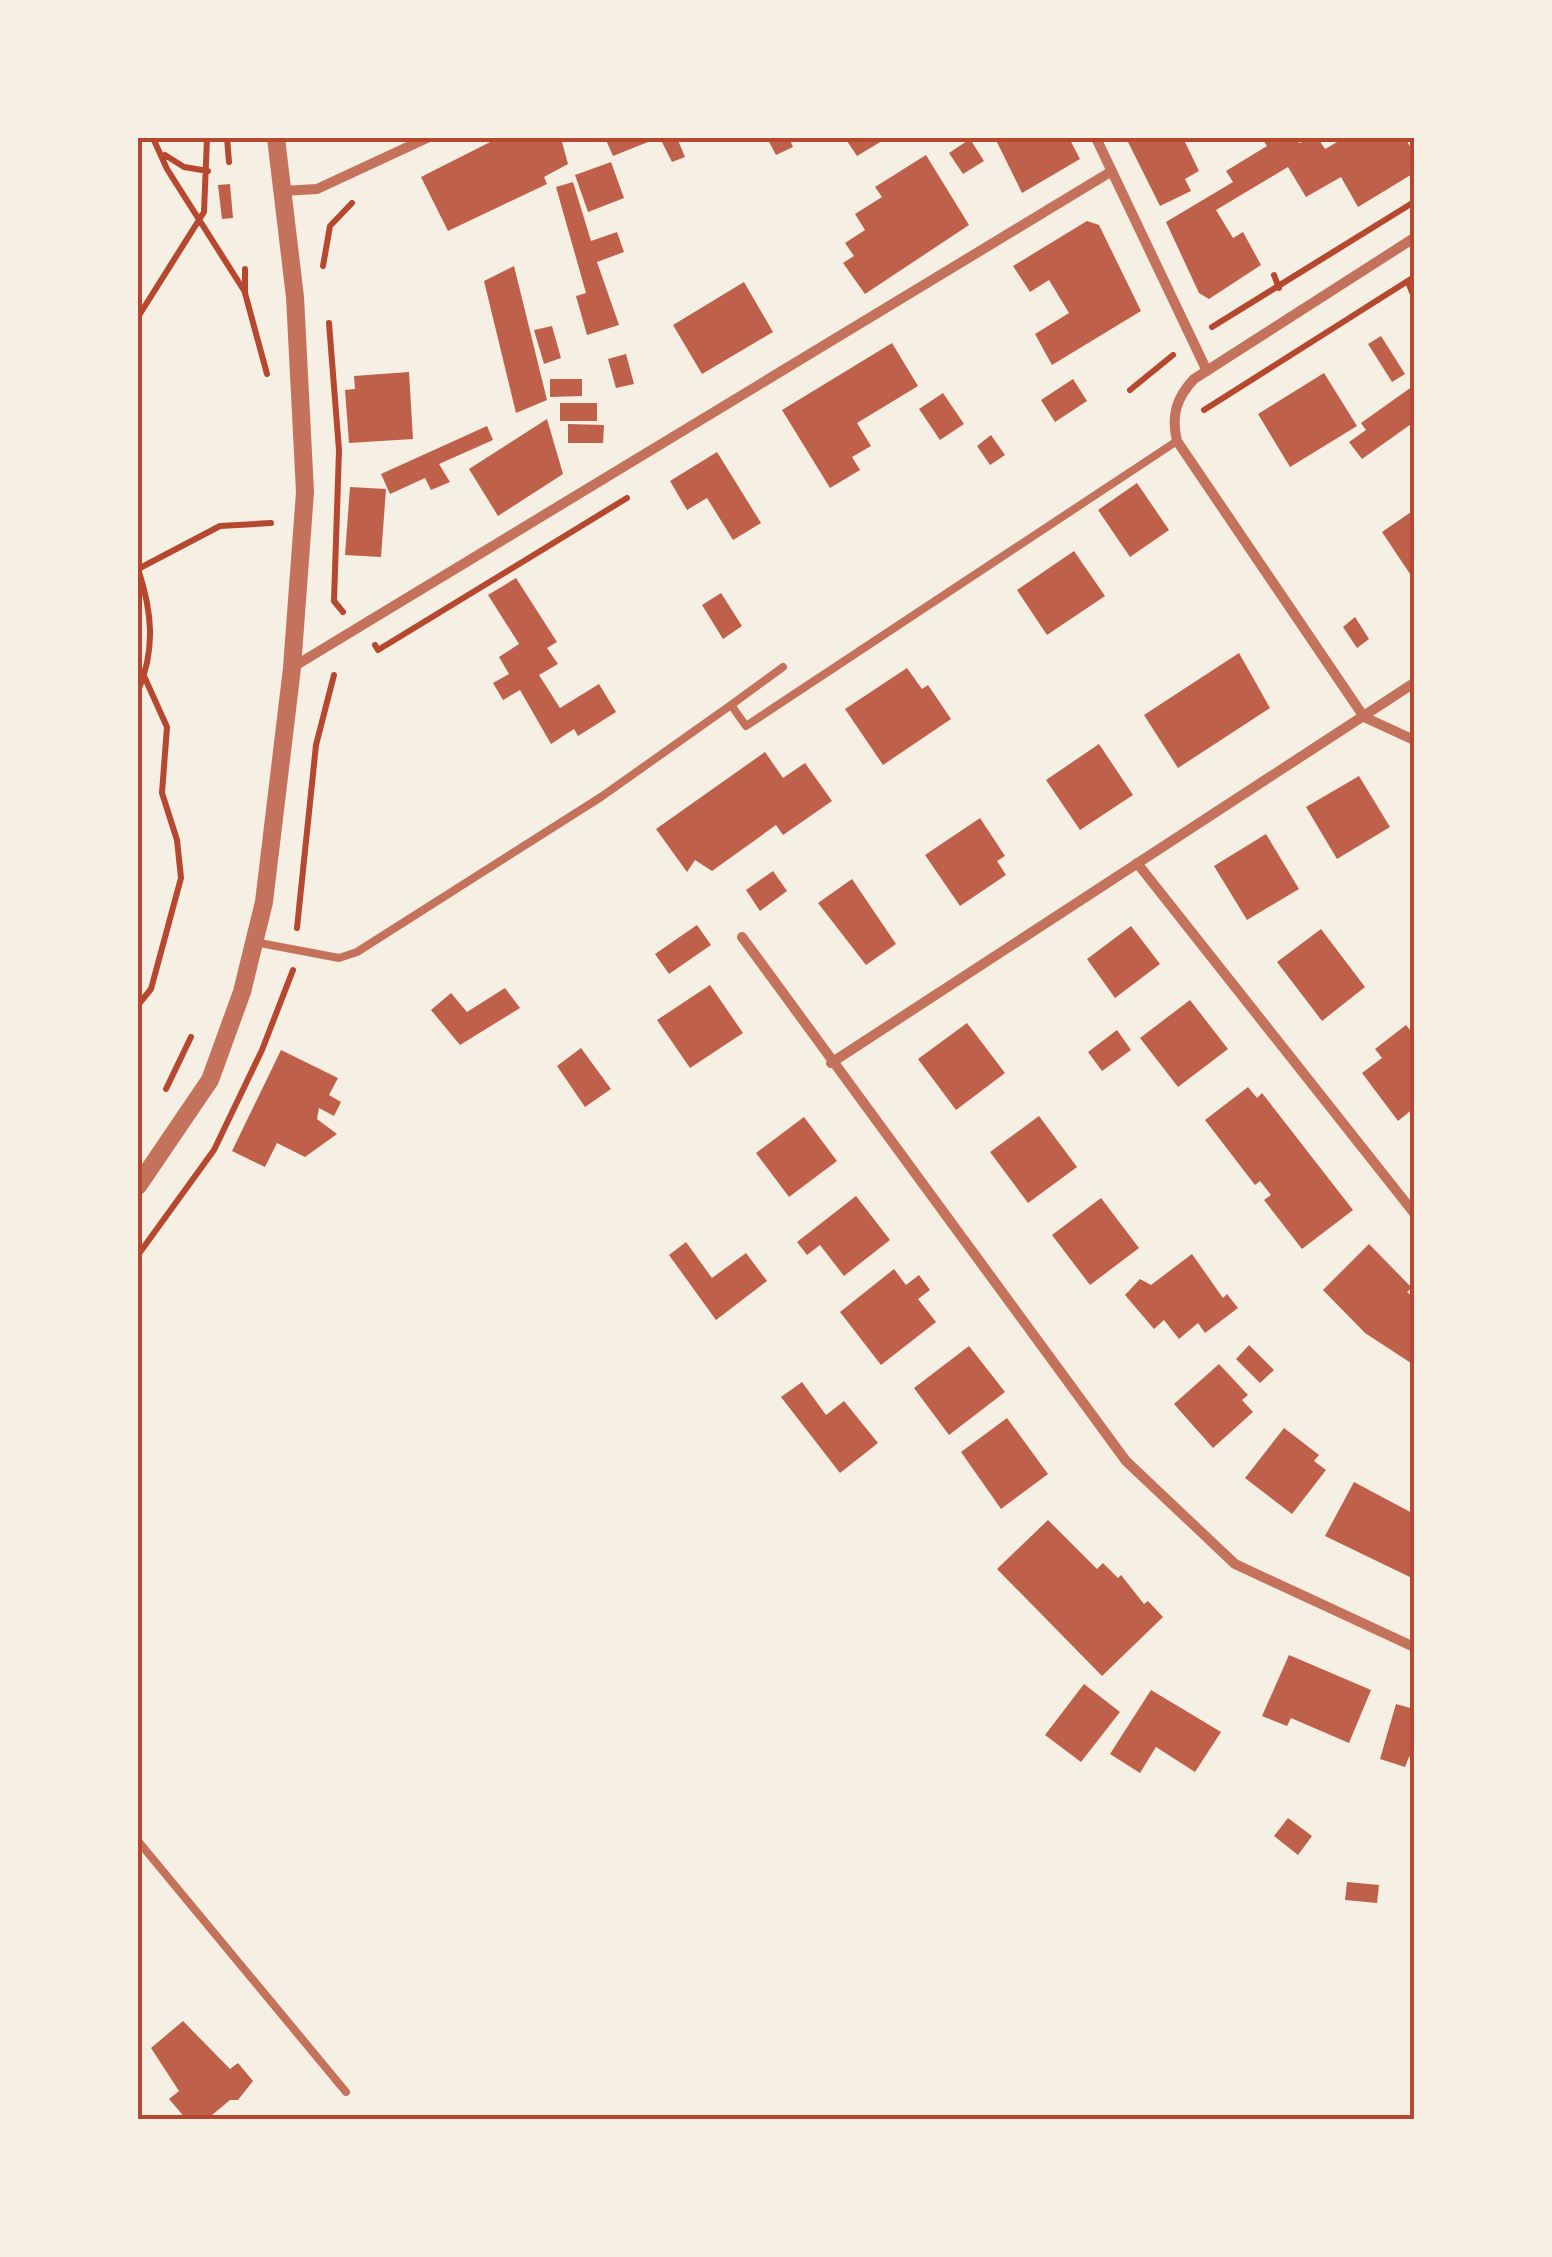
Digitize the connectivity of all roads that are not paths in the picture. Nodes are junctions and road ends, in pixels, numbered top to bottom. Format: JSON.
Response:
{"nodes":[{"id":1,"x":276,"y":138,"type":"edge"},
{"id":2,"x":426,"y":138,"type":"edge"},
{"id":3,"x":1096,"y":138,"type":"edge"},
{"id":4,"x":1112,"y":171,"type":"junction"},
{"id":5,"x":282,"y":192,"type":"junction"},
{"id":6,"x":1414,"y":238,"type":"edge"},
{"id":7,"x":1207,"y":371,"type":"junction"},
{"id":8,"x":1177,"y":441,"type":"junction"},
{"id":9,"x":783,"y":667,"type":"dead end"},
{"id":10,"x":292,"y":668,"type":"junction"},
{"id":11,"x":1414,"y":683,"type":"edge"},
{"id":12,"x":731,"y":705,"type":"junction"},
{"id":13,"x":1364,"y":716,"type":"junction"},
{"id":14,"x":1414,"y":740,"type":"edge"},
{"id":15,"x":1137,"y":863,"type":"junction"},
{"id":16,"x":742,"y":937,"type":"dead end"},
{"id":17,"x":254,"y":942,"type":"junction"},
{"id":18,"x":831,"y":1063,"type":"junction"},
{"id":19,"x":138,"y":1186,"type":"edge"},
{"id":20,"x":1414,"y":1213,"type":"edge"},
{"id":21,"x":1414,"y":1647,"type":"edge"},
{"id":22,"x":138,"y":1841,"type":"edge"},
{"id":23,"x":346,"y":2092,"type":"dead end"}],
"edges":[{"from":1,"to":5,"type":"street"},
{"from":2,"to":5,"type":"street"},
{"from":3,"to":4,"type":"street"},
{"from":4,"to":7,"type":"street"},
{"from":4,"to":10,"type":"street"},
{"from":5,"to":10,"type":"street"},
{"from":6,"to":7,"type":"street"},
{"from":7,"to":8,"type":"street"},
{"from":8,"to":12,"type":"lane"},
{"from":8,"to":13,"type":"street"},
{"from":9,"to":12,"type":"lane"},
{"from":10,"to":17,"type":"street"},
{"from":11,"to":13,"type":"street"},
{"from":12,"to":17,"type":"lane"},
{"from":13,"to":14,"type":"street"},
{"from":13,"to":15,"type":"street"},
{"from":15,"to":18,"type":"street"},
{"from":15,"to":20,"type":"street"},
{"from":16,"to":18,"type":"street"},
{"from":17,"to":19,"type":"street"},
{"from":18,"to":21,"type":"street"},
{"from":22,"to":23,"type":"lane"}]}
